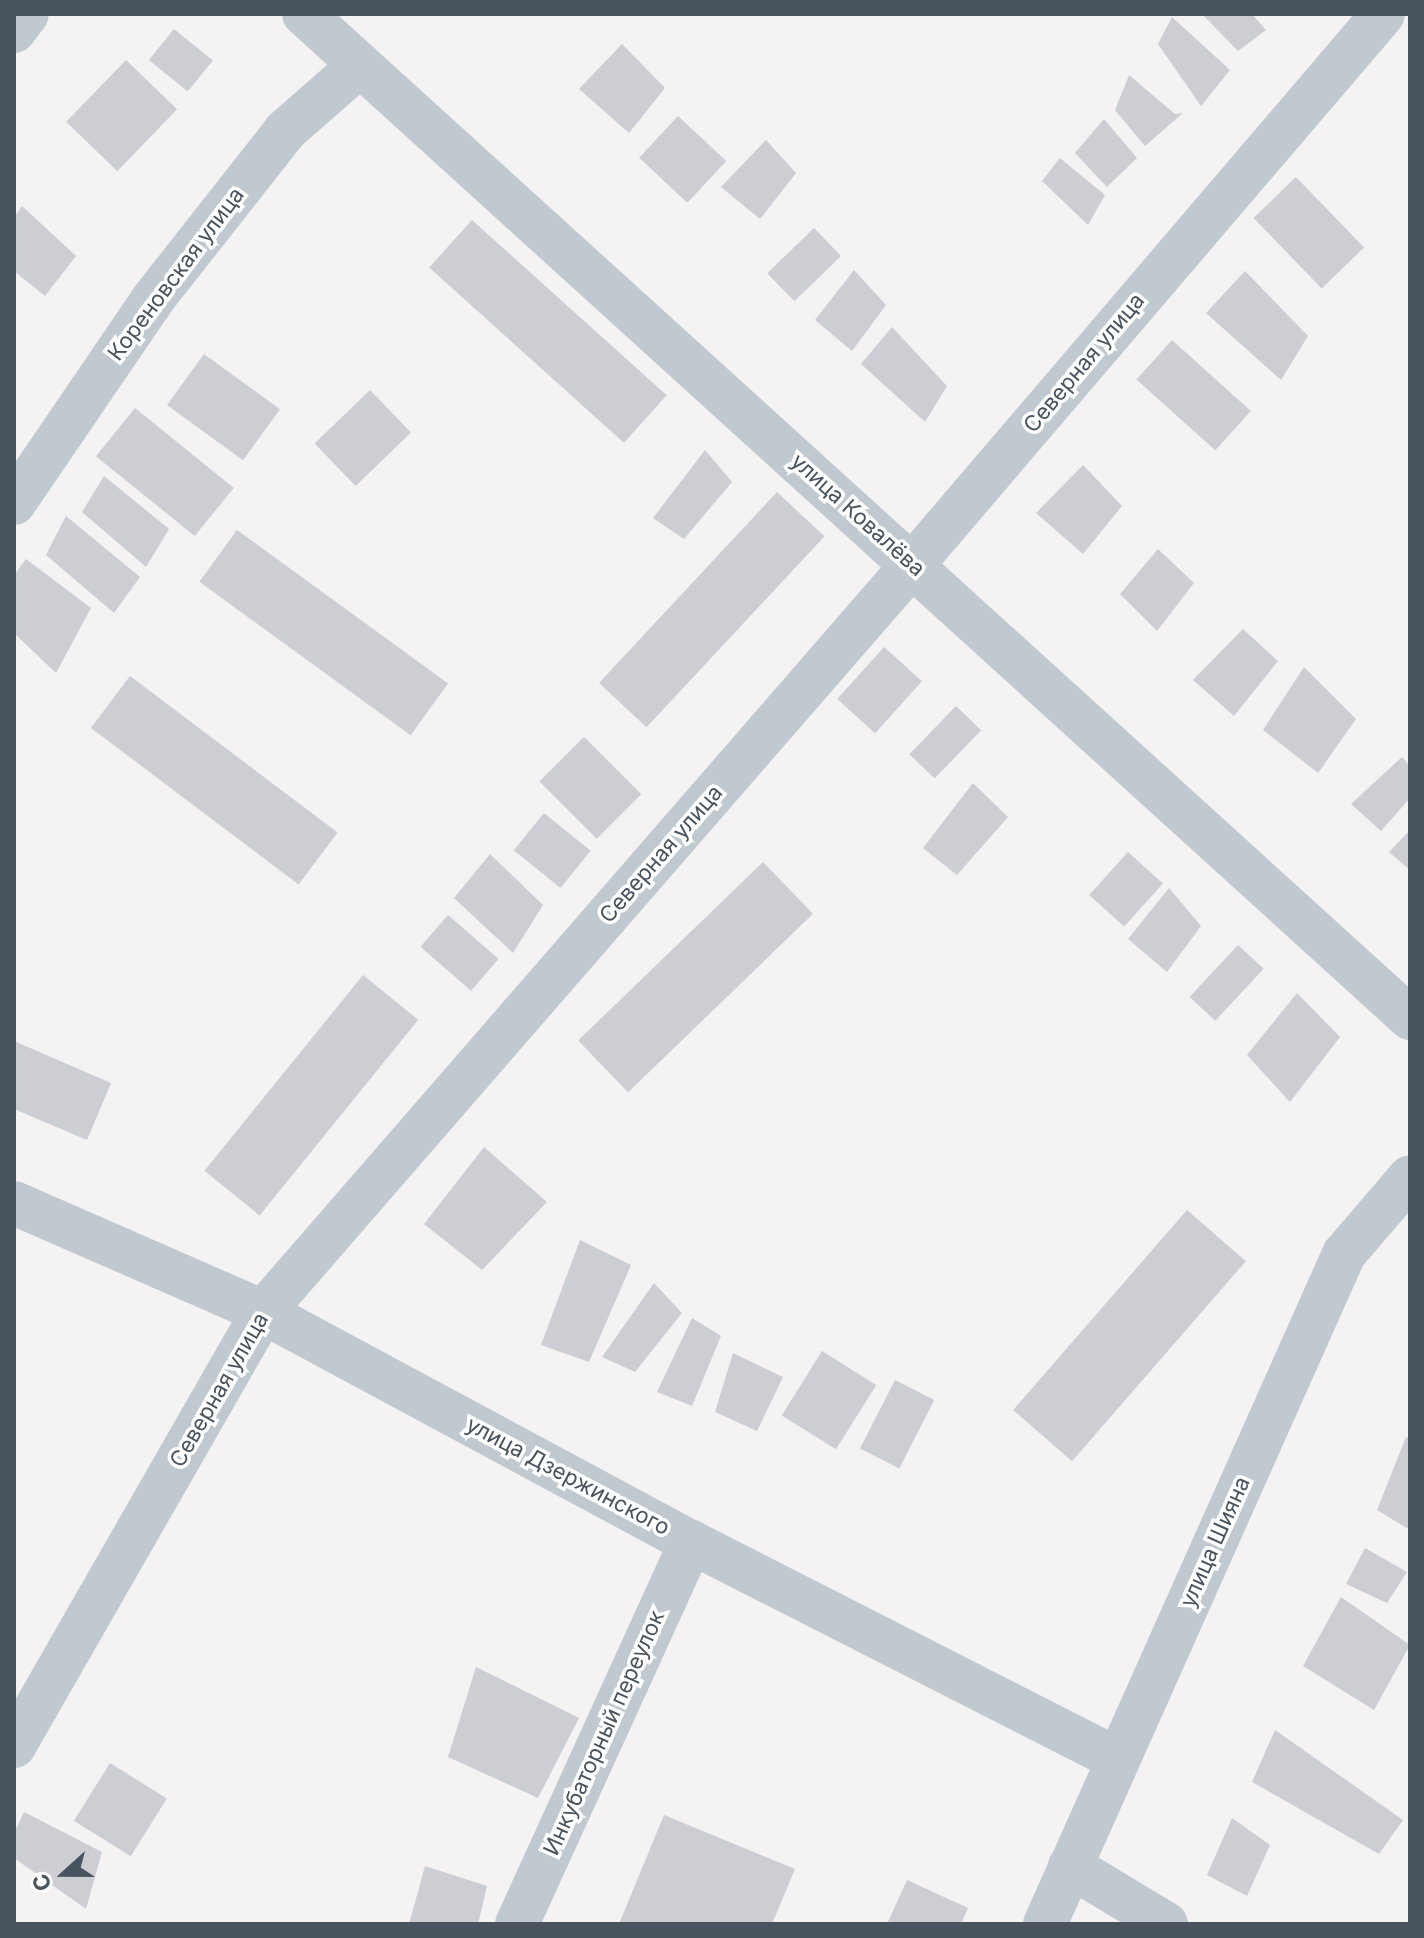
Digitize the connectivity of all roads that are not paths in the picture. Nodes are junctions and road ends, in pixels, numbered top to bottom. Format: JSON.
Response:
{"nodes":[{"id":1,"x":27,"y":14,"type":"edge"},
{"id":2,"x":1383,"y":14,"type":"edge"},
{"id":3,"x":317,"y":18,"type":"edge"},
{"id":4,"x":14,"y":31,"type":"edge"},
{"id":5,"x":360,"y":65,"type":"junction"},
{"id":6,"x":14,"y":503,"type":"edge"},
{"id":7,"x":913,"y":564,"type":"junction"},
{"id":8,"x":1410,"y":1018,"type":"edge"},
{"id":9,"x":1410,"y":1177,"type":"edge"},
{"id":10,"x":14,"y":1203,"type":"edge"},
{"id":11,"x":263,"y":1312,"type":"junction"},
{"id":12,"x":691,"y":1542,"type":"junction"},
{"id":13,"x":14,"y":1746,"type":"edge"},
{"id":14,"x":1117,"y":1759,"type":"junction"},
{"id":15,"x":1070,"y":1866,"type":"junction"},
{"id":16,"x":517,"y":1924,"type":"edge"},
{"id":17,"x":1045,"y":1924,"type":"edge"},
{"id":18,"x":1166,"y":1924,"type":"edge"}],
"edges":[{"from":1,"to":4,"type":"street"},
{"from":2,"to":7,"type":"street","name":"Северная улица"},
{"from":3,"to":5,"type":"street","name":"улица Ковалёва"},
{"from":5,"to":6,"type":"street","name":"Кореновская улица"},
{"from":5,"to":7,"type":"street","name":"улица Ковалёва"},
{"from":7,"to":8,"type":"street","name":"улица Ковалёва"},
{"from":7,"to":11,"type":"street","name":"Северная улица"},
{"from":9,"to":14,"type":"street","name":"улица Шияна"},
{"from":10,"to":11,"type":"street","name":"улица Дзержинского"},
{"from":11,"to":12,"type":"street","name":"улица Дзержинского"},
{"from":11,"to":13,"type":"street","name":"Северная улица"},
{"from":12,"to":14,"type":"street","name":"улица Дзержинского"},
{"from":12,"to":16,"type":"street","name":"Инкубаторный переулок"},
{"from":14,"to":15,"type":"street","name":"улица Шияна"},
{"from":15,"to":17,"type":"street","name":"улица Шияна"},
{"from":15,"to":18,"type":"street"}]}
